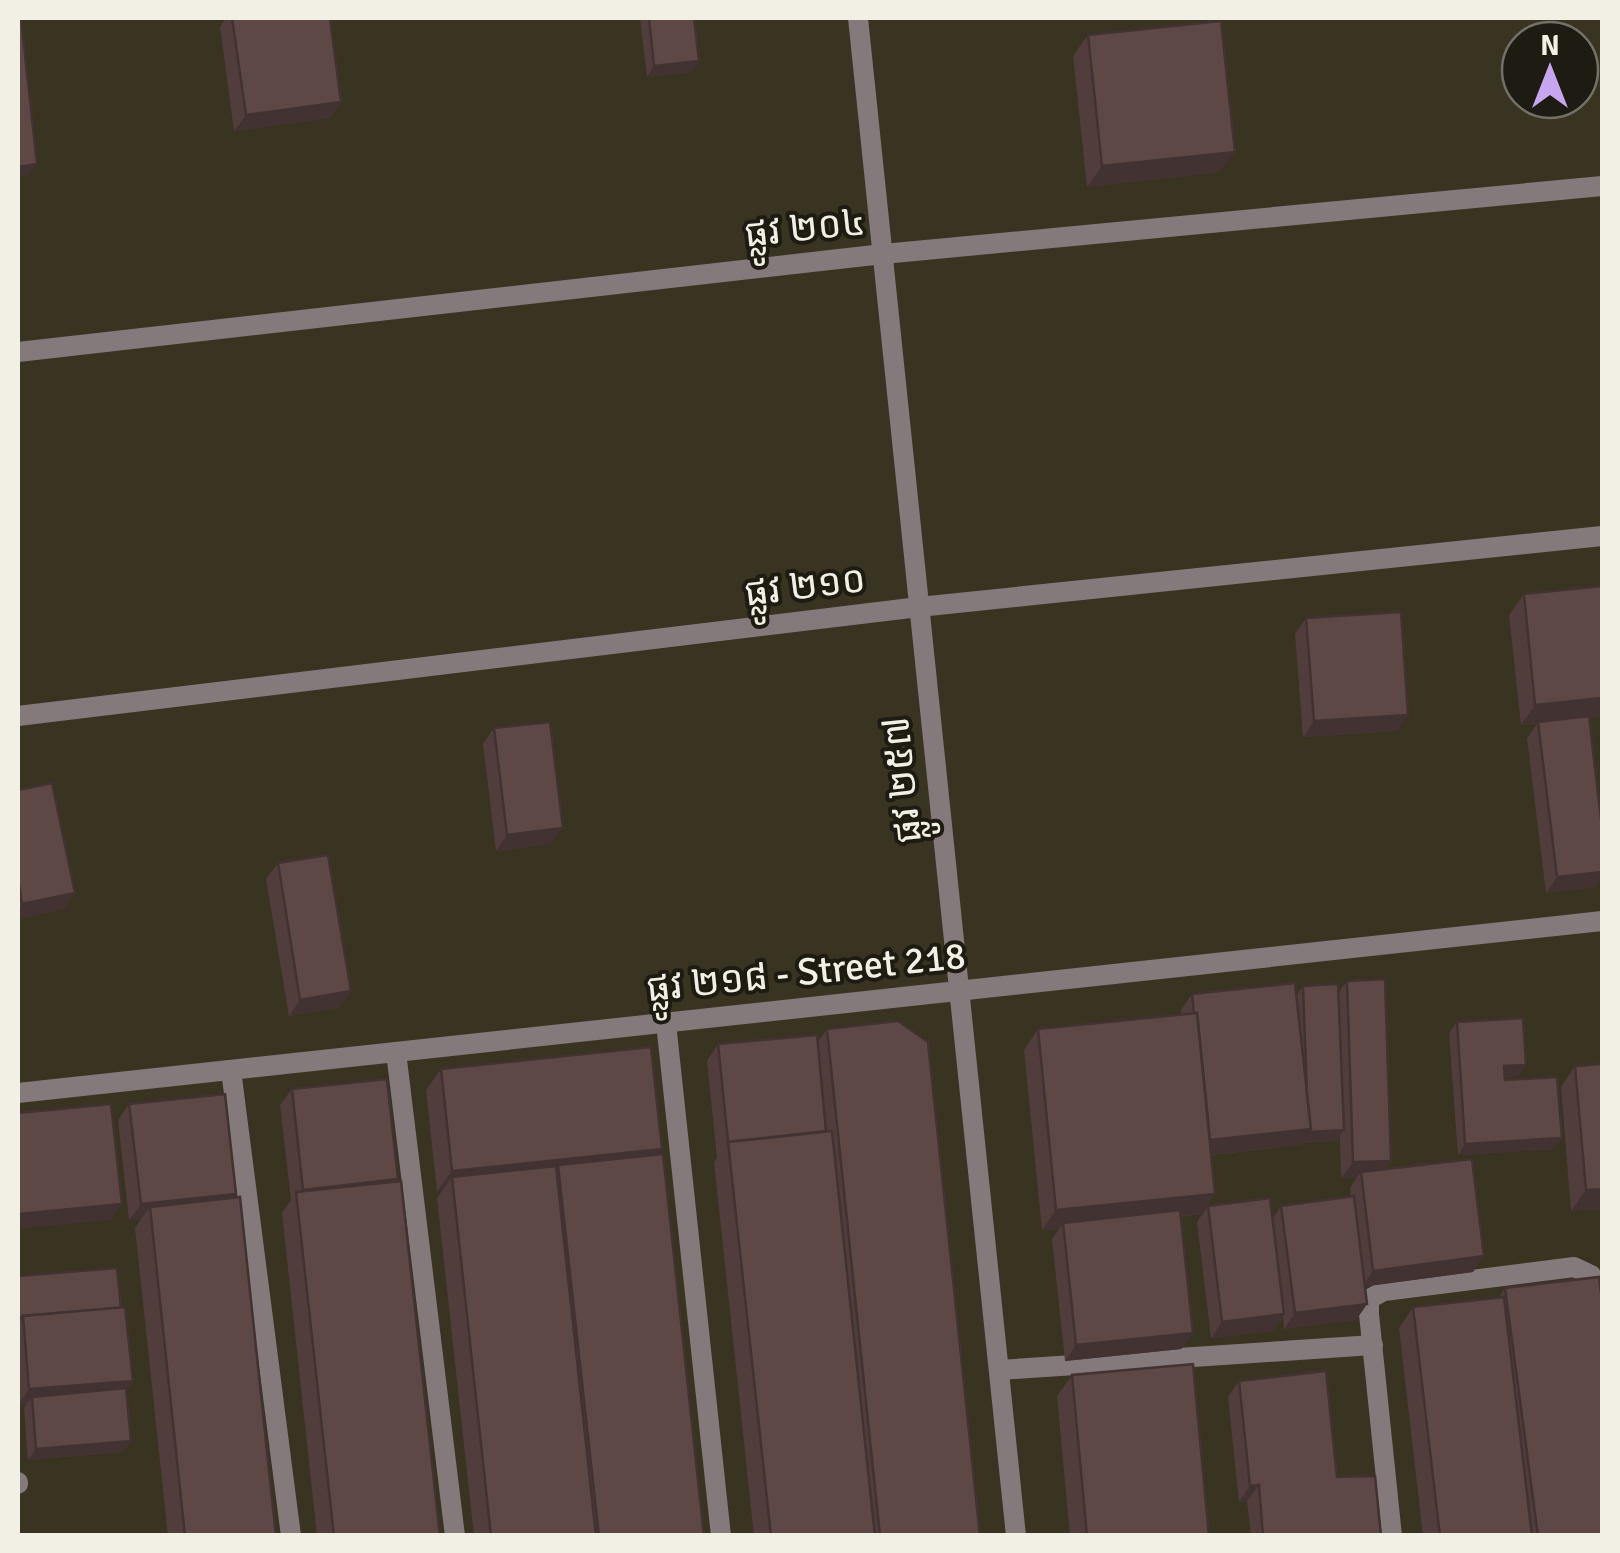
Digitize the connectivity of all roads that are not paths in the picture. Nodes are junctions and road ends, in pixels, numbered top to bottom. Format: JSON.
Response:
{"nodes":[{"id":1,"x":858,"y":18,"type":"edge"},
{"id":2,"x":1602,"y":186,"type":"edge"},
{"id":3,"x":883,"y":254,"type":"junction"},
{"id":4,"x":18,"y":352,"type":"edge"},
{"id":5,"x":1602,"y":536,"type":"edge"},
{"id":6,"x":919,"y":607,"type":"junction"},
{"id":7,"x":18,"y":716,"type":"edge"},
{"id":8,"x":1602,"y":922,"type":"edge"},
{"id":9,"x":960,"y":991,"type":"junction"},
{"id":10,"x":666,"y":1023,"type":"junction"},
{"id":11,"x":396,"y":1052,"type":"junction"},
{"id":12,"x":231,"y":1070,"type":"junction"},
{"id":13,"x":18,"y":1093,"type":"edge"},
{"id":14,"x":1373,"y":1345,"type":"junction"},
{"id":15,"x":1602,"y":1356,"type":"edge"},
{"id":16,"x":998,"y":1370,"type":"junction"},
{"id":17,"x":291,"y":1536,"type":"edge"},
{"id":18,"x":456,"y":1536,"type":"edge"},
{"id":19,"x":721,"y":1536,"type":"edge"},
{"id":20,"x":1016,"y":1536,"type":"edge"},
{"id":21,"x":1392,"y":1536,"type":"edge"}],
"edges":[{"from":1,"to":3,"type":"street","name":"ផ្លូវ ២៥៧"},
{"from":2,"to":3,"type":"street","name":"ផ្លូវ ២០៤"},
{"from":3,"to":4,"type":"street","name":"ផ្លូវ ២០៤"},
{"from":3,"to":6,"type":"street","name":"ផ្លូវ ២៥៧"},
{"from":5,"to":6,"type":"street","name":"ផ្លូវ ២១០"},
{"from":6,"to":7,"type":"street","name":"ផ្លូវ ២១០"},
{"from":6,"to":9,"type":"street","name":"ផ្លូវ ២៥៧"},
{"from":8,"to":9,"type":"street","name":"ផ្លូវ ២១៨ - Street 218"},
{"from":9,"to":10,"type":"street","name":"ផ្លូវ ២១៨ - Street 218"},
{"from":9,"to":16,"type":"street","name":"ផ្លូវ ២៥៧"},
{"from":10,"to":11,"type":"street","name":"ផ្លូវ ២១៨ - Street 218"},
{"from":10,"to":19,"type":"street"},
{"from":11,"to":12,"type":"street","name":"ផ្លូវ ២១៨ - Street 218"},
{"from":11,"to":18,"type":"street"},
{"from":12,"to":13,"type":"street","name":"ផ្លូវ ២១៨ - Street 218"},
{"from":12,"to":17,"type":"street"},
{"from":14,"to":15,"type":"street"},
{"from":14,"to":16,"type":"street"},
{"from":14,"to":21,"type":"street"},
{"from":16,"to":20,"type":"street","name":"ផ្លូវ ២៥៧"}]}
